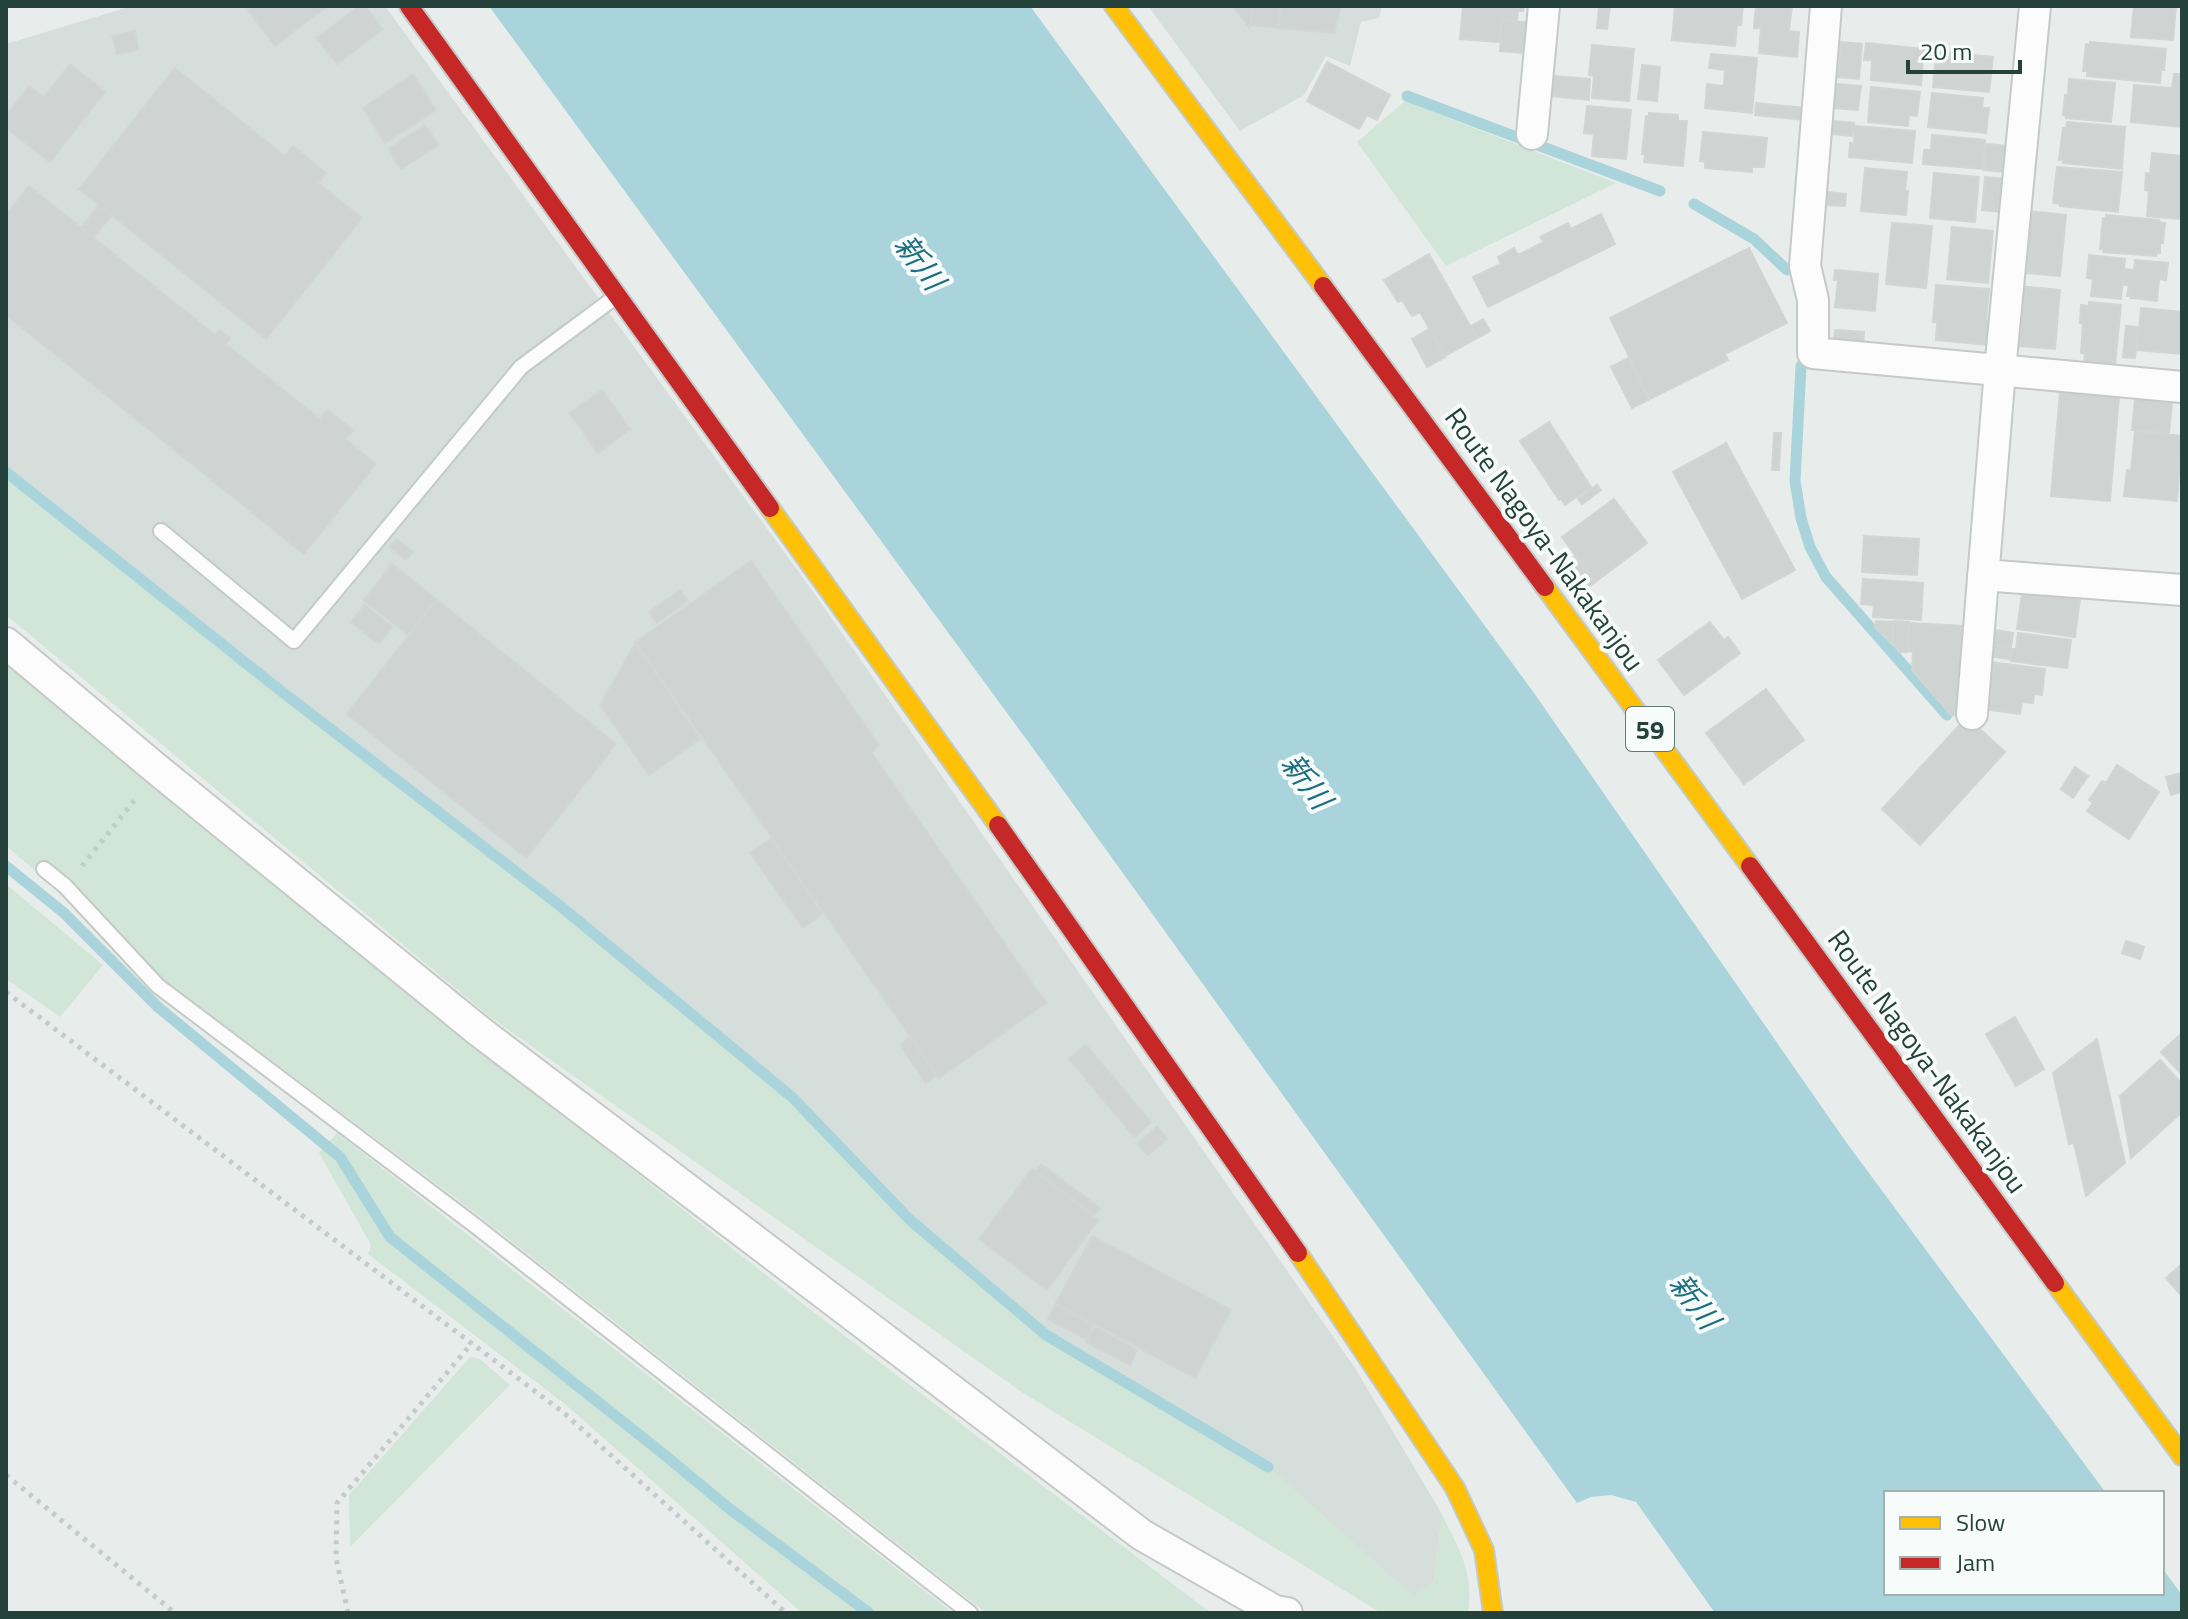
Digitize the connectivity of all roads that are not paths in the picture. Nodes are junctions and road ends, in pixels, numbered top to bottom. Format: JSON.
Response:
{"nodes":[{"id":1,"x":409,"y":6,"type":"edge"},
{"id":2,"x":1114,"y":6,"type":"edge"},
{"id":3,"x":1544,"y":6,"type":"edge"},
{"id":4,"x":1826,"y":6,"type":"edge"},
{"id":5,"x":2035,"y":6,"type":"edge"},
{"id":6,"x":1532,"y":134,"type":"dead end"},
{"id":7,"x":617,"y":295,"type":"junction"},
{"id":8,"x":2000,"y":370,"type":"junction"},
{"id":9,"x":2182,"y":387,"type":"edge"},
{"id":10,"x":161,"y":531,"type":"dead end"},
{"id":11,"x":1983,"y":575,"type":"junction"},
{"id":12,"x":2182,"y":590,"type":"edge"},
{"id":13,"x":6,"y":643,"type":"edge"},
{"id":14,"x":1972,"y":714,"type":"dead end"},
{"id":15,"x":44,"y":869,"type":"dead end"},
{"id":16,"x":2182,"y":1456,"type":"edge"},
{"id":17,"x":1280,"y":1612,"type":"edge"},
{"id":18,"x":970,"y":1613,"type":"edge"},
{"id":19,"x":1493,"y":1613,"type":"edge"}],
"edges":[{"from":1,"to":7,"type":"street"},
{"from":2,"to":16,"type":"street","name":"Route Nagoya-Nakakanjou","number":"59"},
{"from":3,"to":6,"type":"street"},
{"from":4,"to":8,"type":"street"},
{"from":5,"to":8,"type":"street"},
{"from":7,"to":10,"type":"lane"},
{"from":7,"to":19,"type":"street"},
{"from":8,"to":9,"type":"street"},
{"from":8,"to":11,"type":"street"},
{"from":11,"to":12,"type":"street"},
{"from":11,"to":14,"type":"street"},
{"from":13,"to":17,"type":"street"},
{"from":15,"to":18,"type":"lane"}]}
